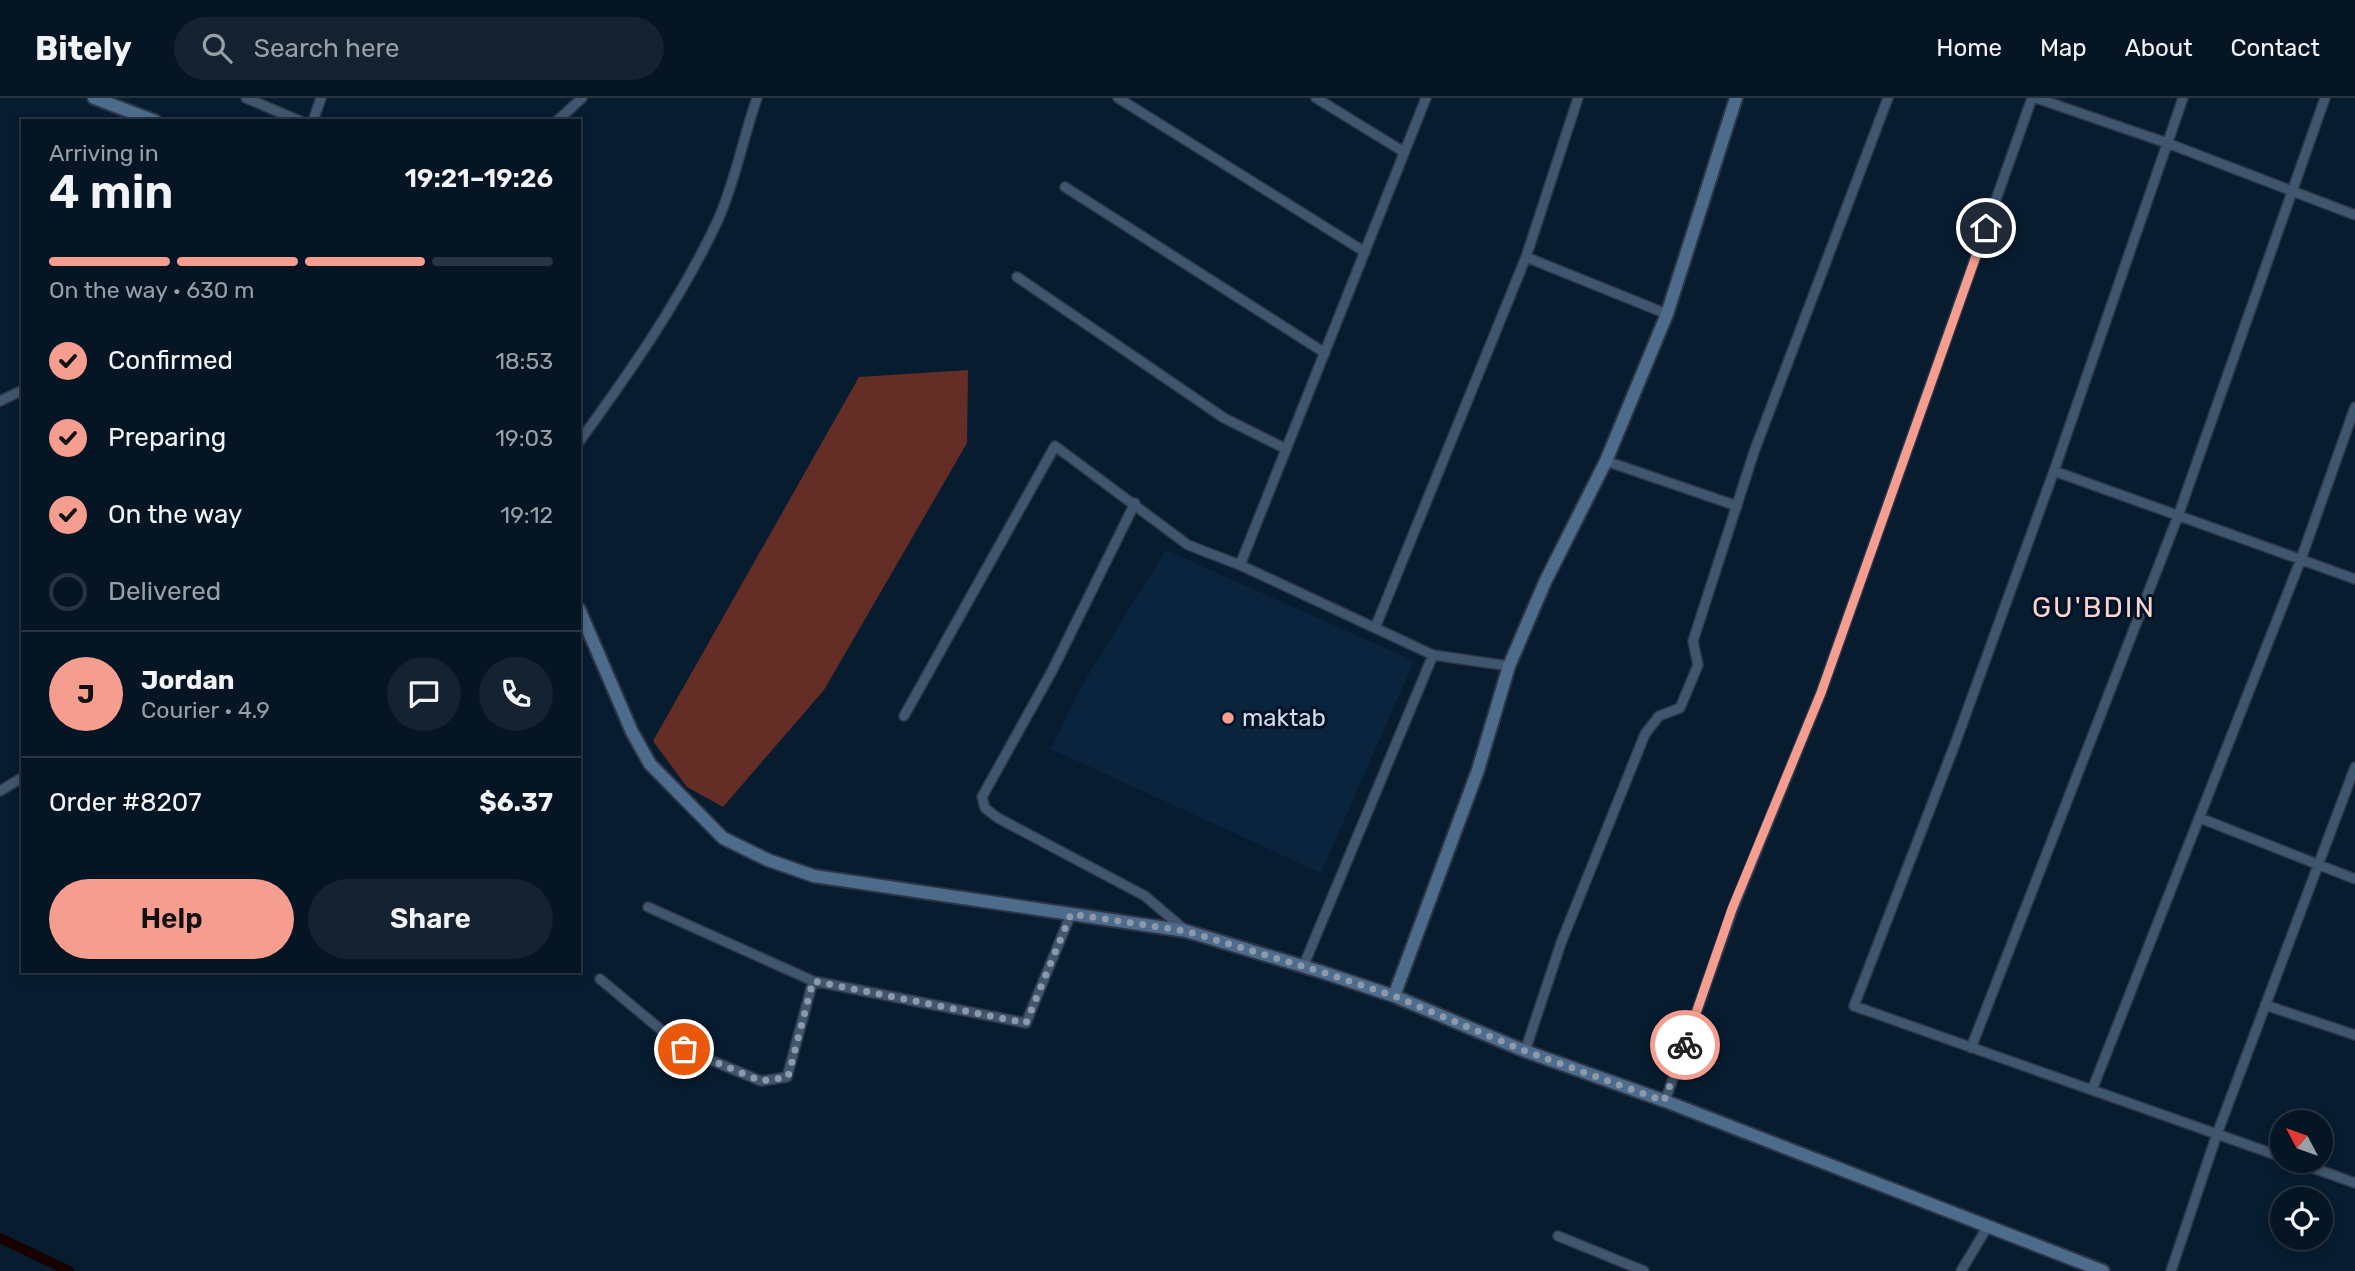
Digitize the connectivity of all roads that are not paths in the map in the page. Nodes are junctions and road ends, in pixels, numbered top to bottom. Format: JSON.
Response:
{"nodes":[{"id":1,"x":94,"y":98,"type":"edge"},
{"id":2,"x":246,"y":98,"type":"edge"},
{"id":3,"x":321,"y":98,"type":"edge"},
{"id":4,"x":582,"y":98,"type":"edge"},
{"id":5,"x":757,"y":98,"type":"edge"},
{"id":6,"x":1118,"y":98,"type":"edge"},
{"id":7,"x":1316,"y":98,"type":"edge"},
{"id":8,"x":1426,"y":98,"type":"edge"},
{"id":9,"x":1578,"y":98,"type":"edge"},
{"id":10,"x":1736,"y":98,"type":"edge"},
{"id":11,"x":1888,"y":98,"type":"edge"},
{"id":12,"x":2034,"y":98,"type":"edge"},
{"id":13,"x":2183,"y":98,"type":"edge"},
{"id":14,"x":2325,"y":98,"type":"edge"},
{"id":15,"x":150,"y":119,"type":"edge"},
{"id":16,"x":295,"y":119,"type":"edge"},
{"id":17,"x":314,"y":119,"type":"edge"},
{"id":18,"x":559,"y":119,"type":"edge"},
{"id":19,"x":2167,"y":143,"type":"junction"},
{"id":20,"x":1404,"y":152,"type":"junction"},
{"id":21,"x":1065,"y":187,"type":"dead end"},
{"id":22,"x":2292,"y":191,"type":"junction"},
{"id":23,"x":2355,"y":215,"type":"edge"},
{"id":24,"x":1365,"y":252,"type":"junction"},
{"id":25,"x":1526,"y":257,"type":"junction"},
{"id":26,"x":1017,"y":277,"type":"dead end"},
{"id":27,"x":1667,"y":314,"type":"junction"},
{"id":28,"x":1325,"y":353,"type":"junction"},
{"id":29,"x":21,"y":391,"type":"edge"},
{"id":30,"x":0,"y":401,"type":"edge"},
{"id":31,"x":2355,"y":407,"type":"edge"},
{"id":32,"x":581,"y":439,"type":"edge"},
{"id":33,"x":1286,"y":449,"type":"junction"},
{"id":34,"x":1606,"y":461,"type":"junction"},
{"id":35,"x":2054,"y":471,"type":"junction"},
{"id":36,"x":1135,"y":503,"type":"junction"},
{"id":37,"x":1737,"y":506,"type":"junction"},
{"id":38,"x":2178,"y":516,"type":"junction"},
{"id":39,"x":2301,"y":559,"type":"junction"},
{"id":40,"x":1240,"y":565,"type":"junction"},
{"id":41,"x":2355,"y":579,"type":"edge"},
{"id":42,"x":581,"y":614,"type":"edge"},
{"id":43,"x":1375,"y":628,"type":"junction"},
{"id":44,"x":1433,"y":655,"type":"junction"},
{"id":45,"x":1509,"y":666,"type":"junction"},
{"id":46,"x":904,"y":716,"type":"dead end"},
{"id":47,"x":2355,"y":767,"type":"edge"},
{"id":48,"x":21,"y":778,"type":"edge"},
{"id":49,"x":0,"y":791,"type":"edge"},
{"id":50,"x":2200,"y":818,"type":"junction"},
{"id":51,"x":2318,"y":865,"type":"junction"},
{"id":52,"x":2355,"y":879,"type":"edge"},
{"id":53,"x":648,"y":907,"type":"dead end"},
{"id":54,"x":1071,"y":914,"type":"junction"},
{"id":55,"x":1186,"y":931,"type":"junction"},
{"id":56,"x":1303,"y":967,"type":"junction"},
{"id":57,"x":600,"y":979,"type":"dead end"},
{"id":58,"x":813,"y":981,"type":"junction"},
{"id":59,"x":1394,"y":996,"type":"junction"},
{"id":60,"x":2265,"y":1005,"type":"junction"},
{"id":61,"x":2355,"y":1035,"type":"edge"},
{"id":62,"x":1971,"y":1048,"type":"junction"},
{"id":63,"x":1525,"y":1051,"type":"junction"},
{"id":64,"x":2092,"y":1090,"type":"junction"},
{"id":65,"x":1664,"y":1101,"type":"junction"},
{"id":66,"x":2217,"y":1134,"type":"junction"},
{"id":67,"x":2270,"y":1153,"type":"edge"},
{"id":68,"x":2327,"y":1173,"type":"edge"},
{"id":69,"x":2355,"y":1183,"type":"edge"},
{"id":70,"x":1988,"y":1226,"type":"junction"},
{"id":71,"x":1558,"y":1236,"type":"dead end"},
{"id":72,"x":1644,"y":1271,"type":"edge"},
{"id":73,"x":1961,"y":1271,"type":"edge"},
{"id":74,"x":2103,"y":1271,"type":"edge"},
{"id":75,"x":2171,"y":1271,"type":"edge"}],
"edges":[{"from":1,"to":15,"type":"street"},
{"from":2,"to":16,"type":"street"},
{"from":3,"to":17,"type":"street"},
{"from":4,"to":18,"type":"street"},
{"from":5,"to":32,"type":"street"},
{"from":6,"to":24,"type":"street"},
{"from":7,"to":20,"type":"street"},
{"from":8,"to":20,"type":"street"},
{"from":9,"to":25,"type":"street"},
{"from":10,"to":27,"type":"street"},
{"from":11,"to":37,"type":"street"},
{"from":12,"to":19,"type":"street"},
{"from":12,"to":65,"type":"street"},
{"from":13,"to":19,"type":"street"},
{"from":14,"to":22,"type":"street"},
{"from":19,"to":22,"type":"street"},
{"from":19,"to":35,"type":"street"},
{"from":20,"to":24,"type":"street"},
{"from":21,"to":28,"type":"street"},
{"from":22,"to":23,"type":"street"},
{"from":22,"to":38,"type":"street"},
{"from":24,"to":28,"type":"street"},
{"from":25,"to":27,"type":"street"},
{"from":25,"to":43,"type":"street"},
{"from":26,"to":33,"type":"street"},
{"from":27,"to":34,"type":"street"},
{"from":28,"to":33,"type":"street"},
{"from":29,"to":30,"type":"street"},
{"from":31,"to":39,"type":"street"},
{"from":33,"to":40,"type":"street"},
{"from":34,"to":37,"type":"street"},
{"from":34,"to":45,"type":"street"},
{"from":35,"to":38,"type":"street"},
{"from":35,"to":62,"type":"street"},
{"from":36,"to":40,"type":"street"},
{"from":36,"to":46,"type":"street"},
{"from":36,"to":55,"type":"street"},
{"from":37,"to":63,"type":"street"},
{"from":38,"to":39,"type":"street"},
{"from":38,"to":62,"type":"street"},
{"from":39,"to":41,"type":"street"},
{"from":39,"to":50,"type":"street"},
{"from":40,"to":43,"type":"street"},
{"from":42,"to":54,"type":"street"},
{"from":43,"to":44,"type":"street"},
{"from":44,"to":45,"type":"street"},
{"from":44,"to":56,"type":"street"},
{"from":45,"to":59,"type":"street"},
{"from":47,"to":51,"type":"street"},
{"from":48,"to":49,"type":"street"},
{"from":50,"to":51,"type":"street"},
{"from":50,"to":64,"type":"street"},
{"from":51,"to":52,"type":"street"},
{"from":51,"to":60,"type":"street"},
{"from":53,"to":58,"type":"street"},
{"from":54,"to":55,"type":"street"},
{"from":54,"to":58,"type":"street"},
{"from":55,"to":56,"type":"street"},
{"from":56,"to":59,"type":"street"},
{"from":57,"to":58,"type":"street"},
{"from":59,"to":63,"type":"street"},
{"from":60,"to":61,"type":"street"},
{"from":60,"to":66,"type":"street"},
{"from":62,"to":64,"type":"street"},
{"from":63,"to":65,"type":"street"},
{"from":64,"to":66,"type":"street"},
{"from":65,"to":70,"type":"street"},
{"from":66,"to":67,"type":"street"},
{"from":66,"to":75,"type":"street"},
{"from":68,"to":69,"type":"street"},
{"from":70,"to":73,"type":"street"},
{"from":70,"to":74,"type":"street"},
{"from":71,"to":72,"type":"street"}]}
